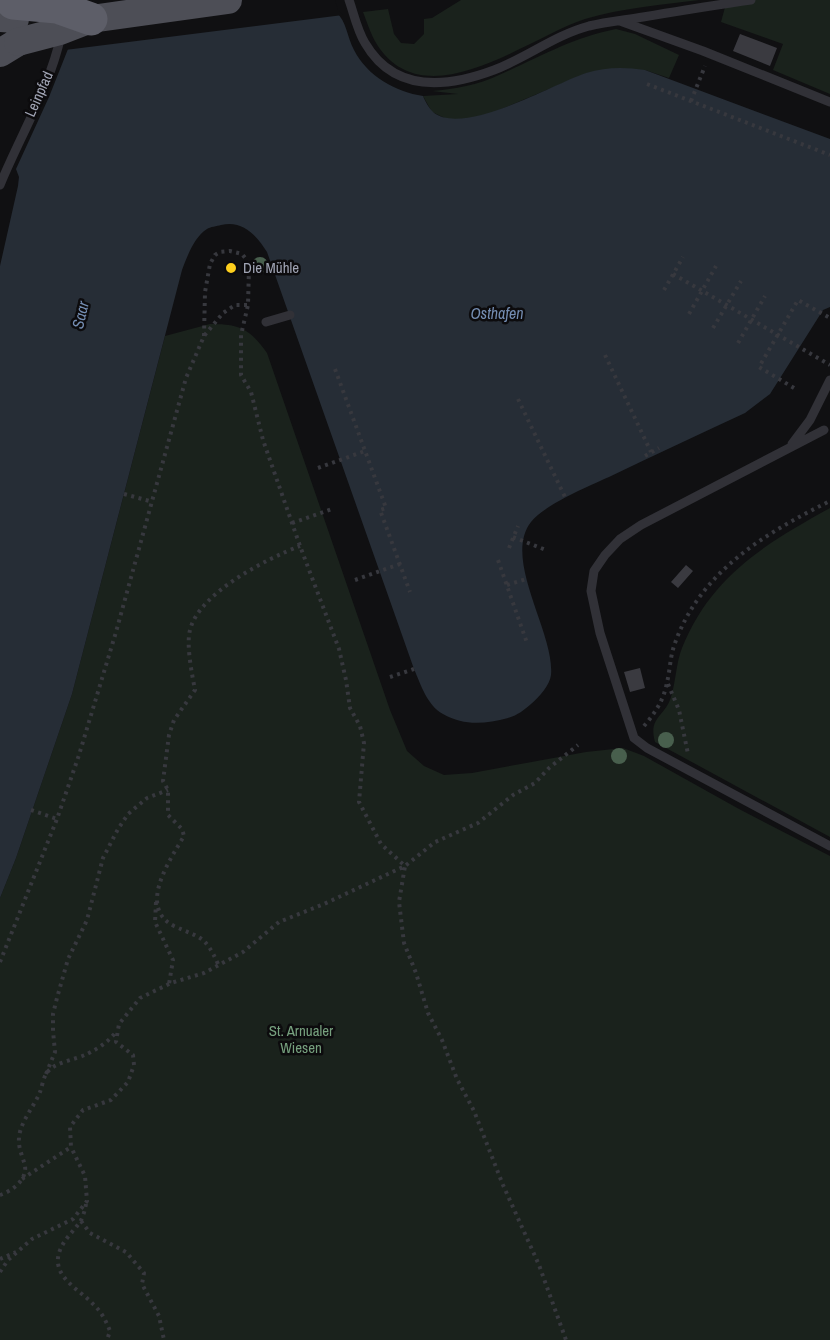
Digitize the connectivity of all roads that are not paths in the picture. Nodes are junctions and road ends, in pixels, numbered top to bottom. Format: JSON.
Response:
{"nodes":[{"id":1,"x":64,"y":0,"type":"edge"},
{"id":2,"x":228,"y":0,"type":"edge"},
{"id":3,"x":349,"y":0,"type":"edge"},
{"id":4,"x":751,"y":0,"type":"edge"},
{"id":5,"x":91,"y":20,"type":"joint"},
{"id":6,"x":620,"y":21,"type":"junction"},
{"id":7,"x":9,"y":27,"type":"edge"},
{"id":8,"x":830,"y":102,"type":"edge"},
{"id":9,"x":0,"y":185,"type":"edge"},
{"id":10,"x":290,"y":315,"type":"dead end"},
{"id":11,"x":266,"y":322,"type":"dead end"},
{"id":12,"x":830,"y":380,"type":"edge"},
{"id":13,"x":824,"y":430,"type":"dead end"},
{"id":14,"x":787,"y":450,"type":"junction"},
{"id":15,"x":830,"y":846,"type":"edge"}],
"edges":[{"from":1,"to":9,"type":"lane","name":"Leinpfad"},
{"from":2,"to":5,"type":"main road"},
{"from":3,"to":6,"type":"lane"},
{"from":4,"to":6,"type":"lane"},
{"from":5,"to":7,"type":"highway","bridge":true},
{"from":6,"to":8,"type":"lane"},
{"from":10,"to":11,"type":"lane"},
{"from":12,"to":14,"type":"lane"},
{"from":13,"to":14,"type":"lane"},
{"from":14,"to":15,"type":"lane"}]}
